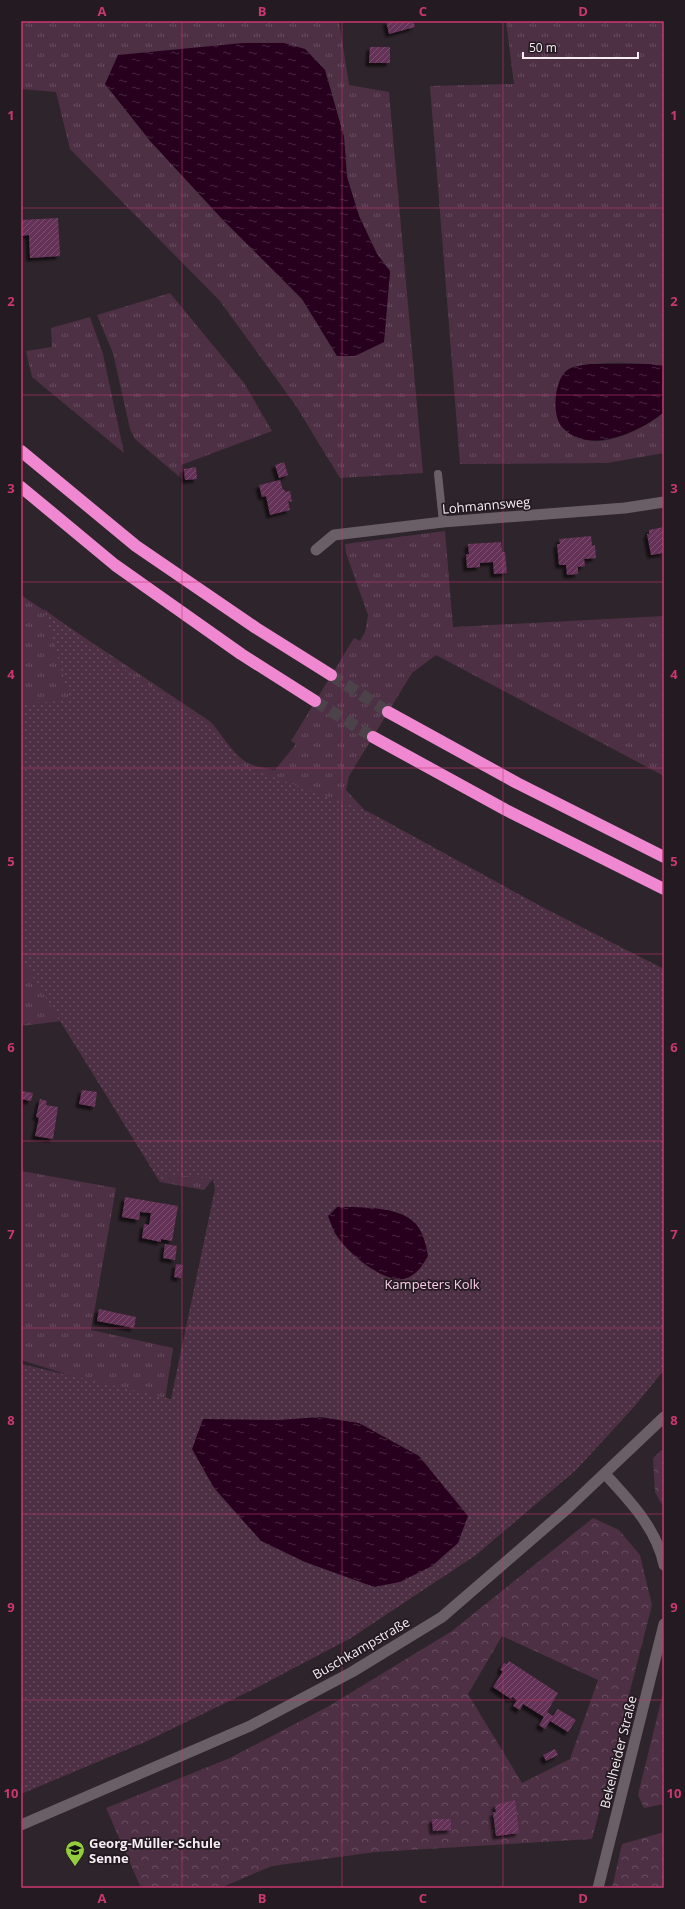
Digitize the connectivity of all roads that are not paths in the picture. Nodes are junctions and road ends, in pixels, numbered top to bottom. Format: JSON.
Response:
{"nodes":[{"id":1,"x":21,"y":450,"type":"edge"},
{"id":2,"x":438,"y":474,"type":"dead end"},
{"id":3,"x":21,"y":487,"type":"edge"},
{"id":4,"x":664,"y":502,"type":"edge"},
{"id":5,"x":443,"y":522,"type":"junction"},
{"id":6,"x":316,"y":550,"type":"dead end"},
{"id":7,"x":331,"y":675,"type":"tunnel mouth"},
{"id":8,"x":315,"y":701,"type":"tunnel mouth"},
{"id":9,"x":388,"y":712,"type":"tunnel mouth"},
{"id":10,"x":373,"y":737,"type":"tunnel mouth"},
{"id":11,"x":664,"y":856,"type":"edge"},
{"id":12,"x":664,"y":889,"type":"edge"},
{"id":13,"x":664,"y":1416,"type":"edge"},
{"id":14,"x":605,"y":1474,"type":"junction"},
{"id":15,"x":664,"y":1565,"type":"edge"},
{"id":16,"x":664,"y":1624,"type":"edge"},
{"id":17,"x":21,"y":1825,"type":"edge"},
{"id":18,"x":598,"y":1888,"type":"edge"}],
"edges":[{"from":1,"to":7,"type":"highway"},
{"from":2,"to":5,"type":"lane"},
{"from":3,"to":8,"type":"highway"},
{"from":4,"to":5,"type":"main road","name":"Lohmannsweg"},
{"from":5,"to":6,"type":"main road","name":"Lohmannsweg"},
{"from":9,"to":11,"type":"highway"},
{"from":10,"to":12,"type":"highway"},
{"from":13,"to":14,"type":"main road","name":"Buschkampstraße"},
{"from":14,"to":15,"type":"main road"},
{"from":14,"to":17,"type":"main road","name":"Buschkampstraße"},
{"from":16,"to":18,"type":"main road","name":"Bekelheider Straße"}]}
